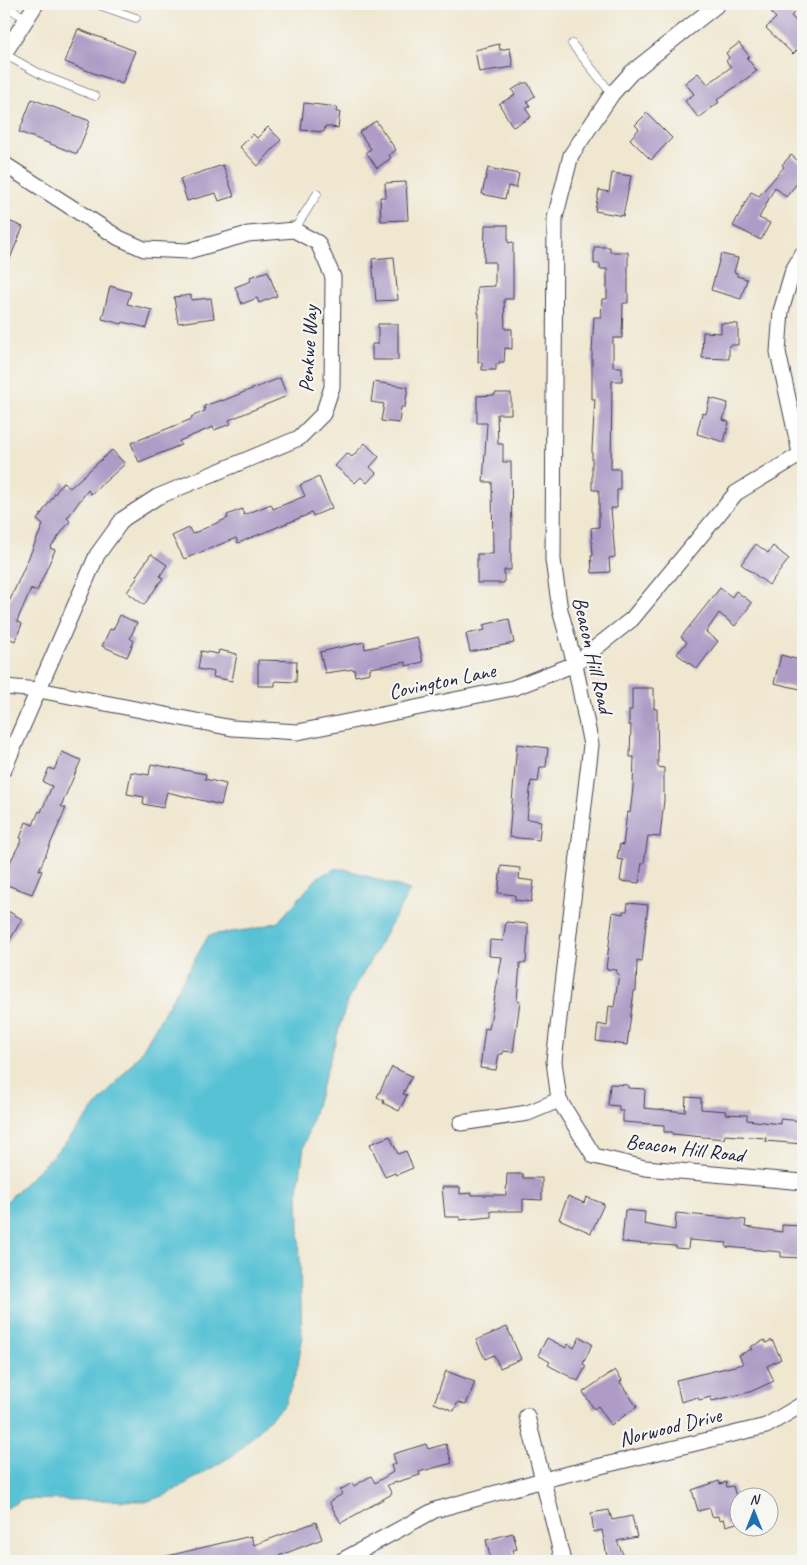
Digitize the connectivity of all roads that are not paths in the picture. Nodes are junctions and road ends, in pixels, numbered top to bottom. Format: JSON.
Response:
{"nodes":[{"id":1,"x":36,"y":4,"type":"edge"},
{"id":2,"x":96,"y":4,"type":"edge"},
{"id":3,"x":718,"y":4,"type":"edge"},
{"id":4,"x":4,"y":5,"type":"edge"},
{"id":5,"x":136,"y":18,"type":"dead end"},
{"id":6,"x":27,"y":19,"type":"junction"},
{"id":7,"x":572,"y":44,"type":"dead end"},
{"id":8,"x":4,"y":54,"type":"edge"},
{"id":9,"x":612,"y":94,"type":"junction"},
{"id":10,"x":95,"y":96,"type":"dead end"},
{"id":11,"x":4,"y":164,"type":"edge"},
{"id":12,"x":317,"y":194,"type":"dead end"},
{"id":13,"x":294,"y":230,"type":"junction"},
{"id":14,"x":803,"y":253,"type":"edge"},
{"id":15,"x":802,"y":453,"type":"edge"},
{"id":16,"x":575,"y":664,"type":"junction"},
{"id":17,"x":4,"y":687,"type":"edge"},
{"id":18,"x":39,"y":690,"type":"junction"},
{"id":19,"x":4,"y":768,"type":"edge"},
{"id":20,"x":559,"y":1100,"type":"junction"},
{"id":21,"x":461,"y":1123,"type":"dead end"},
{"id":22,"x":803,"y":1182,"type":"edge"},
{"id":23,"x":803,"y":1404,"type":"edge"},
{"id":24,"x":527,"y":1416,"type":"dead end"},
{"id":25,"x":543,"y":1480,"type":"junction"},
{"id":26,"x":341,"y":1561,"type":"edge"},
{"id":27,"x":563,"y":1561,"type":"edge"}],
"edges":[{"from":1,"to":6,"type":"street"},
{"from":2,"to":5,"type":"lane"},
{"from":3,"to":9,"type":"street","name":"Beacon Hill Road"},
{"from":4,"to":6,"type":"lane"},
{"from":6,"to":8,"type":"street"},
{"from":7,"to":9,"type":"lane"},
{"from":8,"to":10,"type":"lane"},
{"from":9,"to":16,"type":"street","name":"Beacon Hill Road"},
{"from":11,"to":13,"type":"street"},
{"from":12,"to":13,"type":"lane"},
{"from":13,"to":18,"type":"street","name":"Penkwe Way"},
{"from":14,"to":15,"type":"street"},
{"from":15,"to":16,"type":"street","name":"Covington Lane"},
{"from":16,"to":18,"type":"street","name":"Covington Lane"},
{"from":16,"to":20,"type":"street","name":"Beacon Hill Road"},
{"from":17,"to":18,"type":"street","name":"Covington Lane"},
{"from":18,"to":19,"type":"street","name":"Penkwe Way"},
{"from":20,"to":21,"type":"street"},
{"from":20,"to":22,"type":"street","name":"Beacon Hill Road"},
{"from":23,"to":25,"type":"street","name":"Norwood Drive"},
{"from":24,"to":25,"type":"street"},
{"from":25,"to":26,"type":"street","name":"Norwood Drive"},
{"from":25,"to":27,"type":"street"}]}
